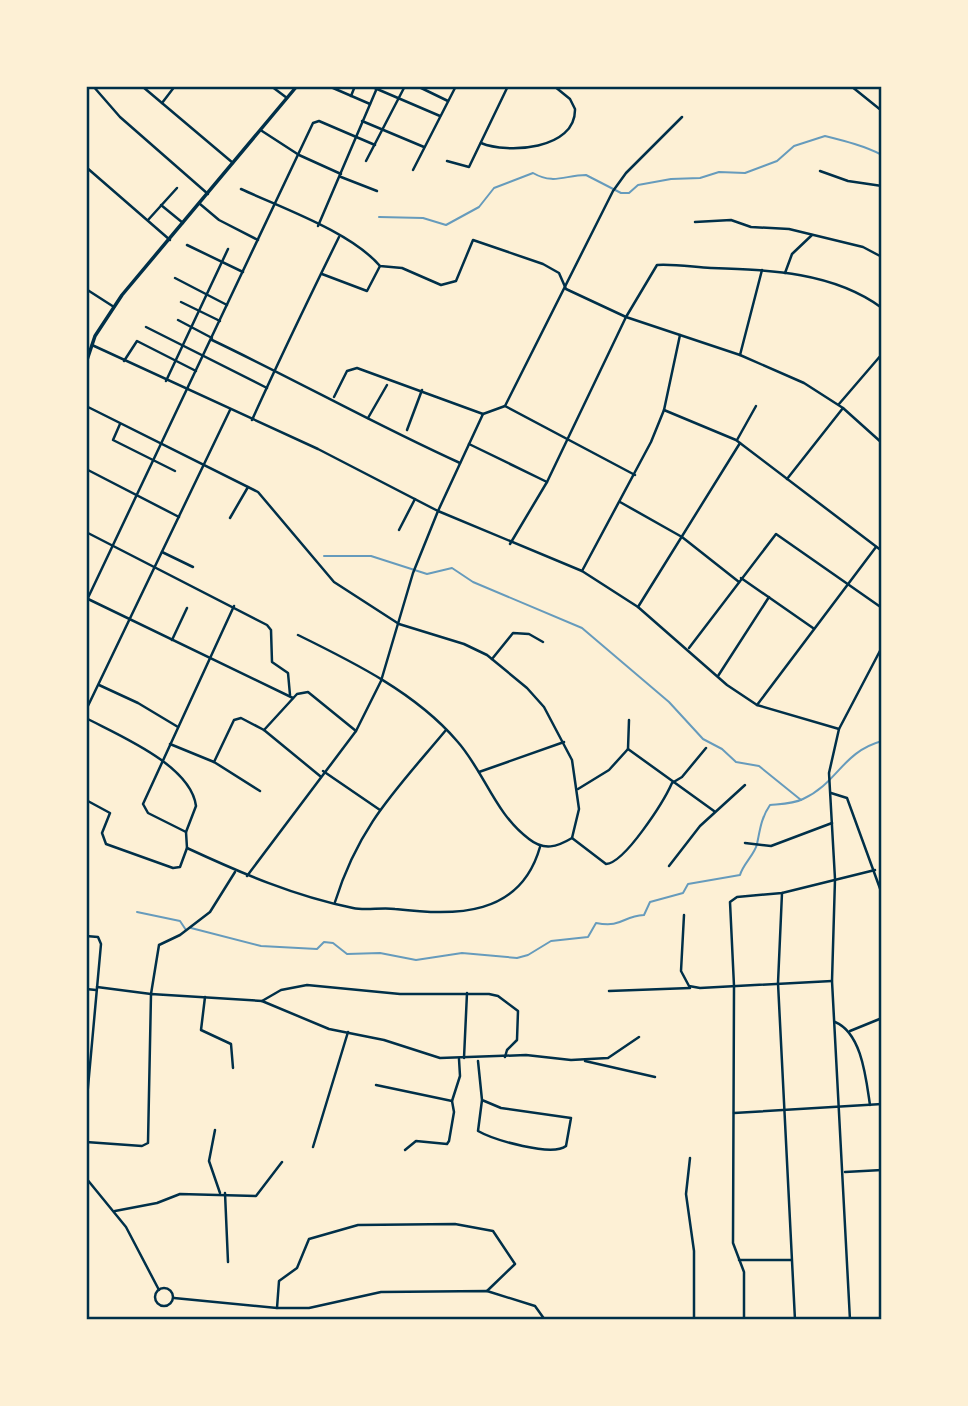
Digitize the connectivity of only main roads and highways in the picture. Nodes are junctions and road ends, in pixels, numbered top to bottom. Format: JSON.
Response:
{"nodes":[{"id":1,"x":297,"y":86,"type":"edge"},
{"id":2,"x":86,"y":363,"type":"edge"}],
"edges":[{"from":1,"to":2,"type":"main road"}]}
